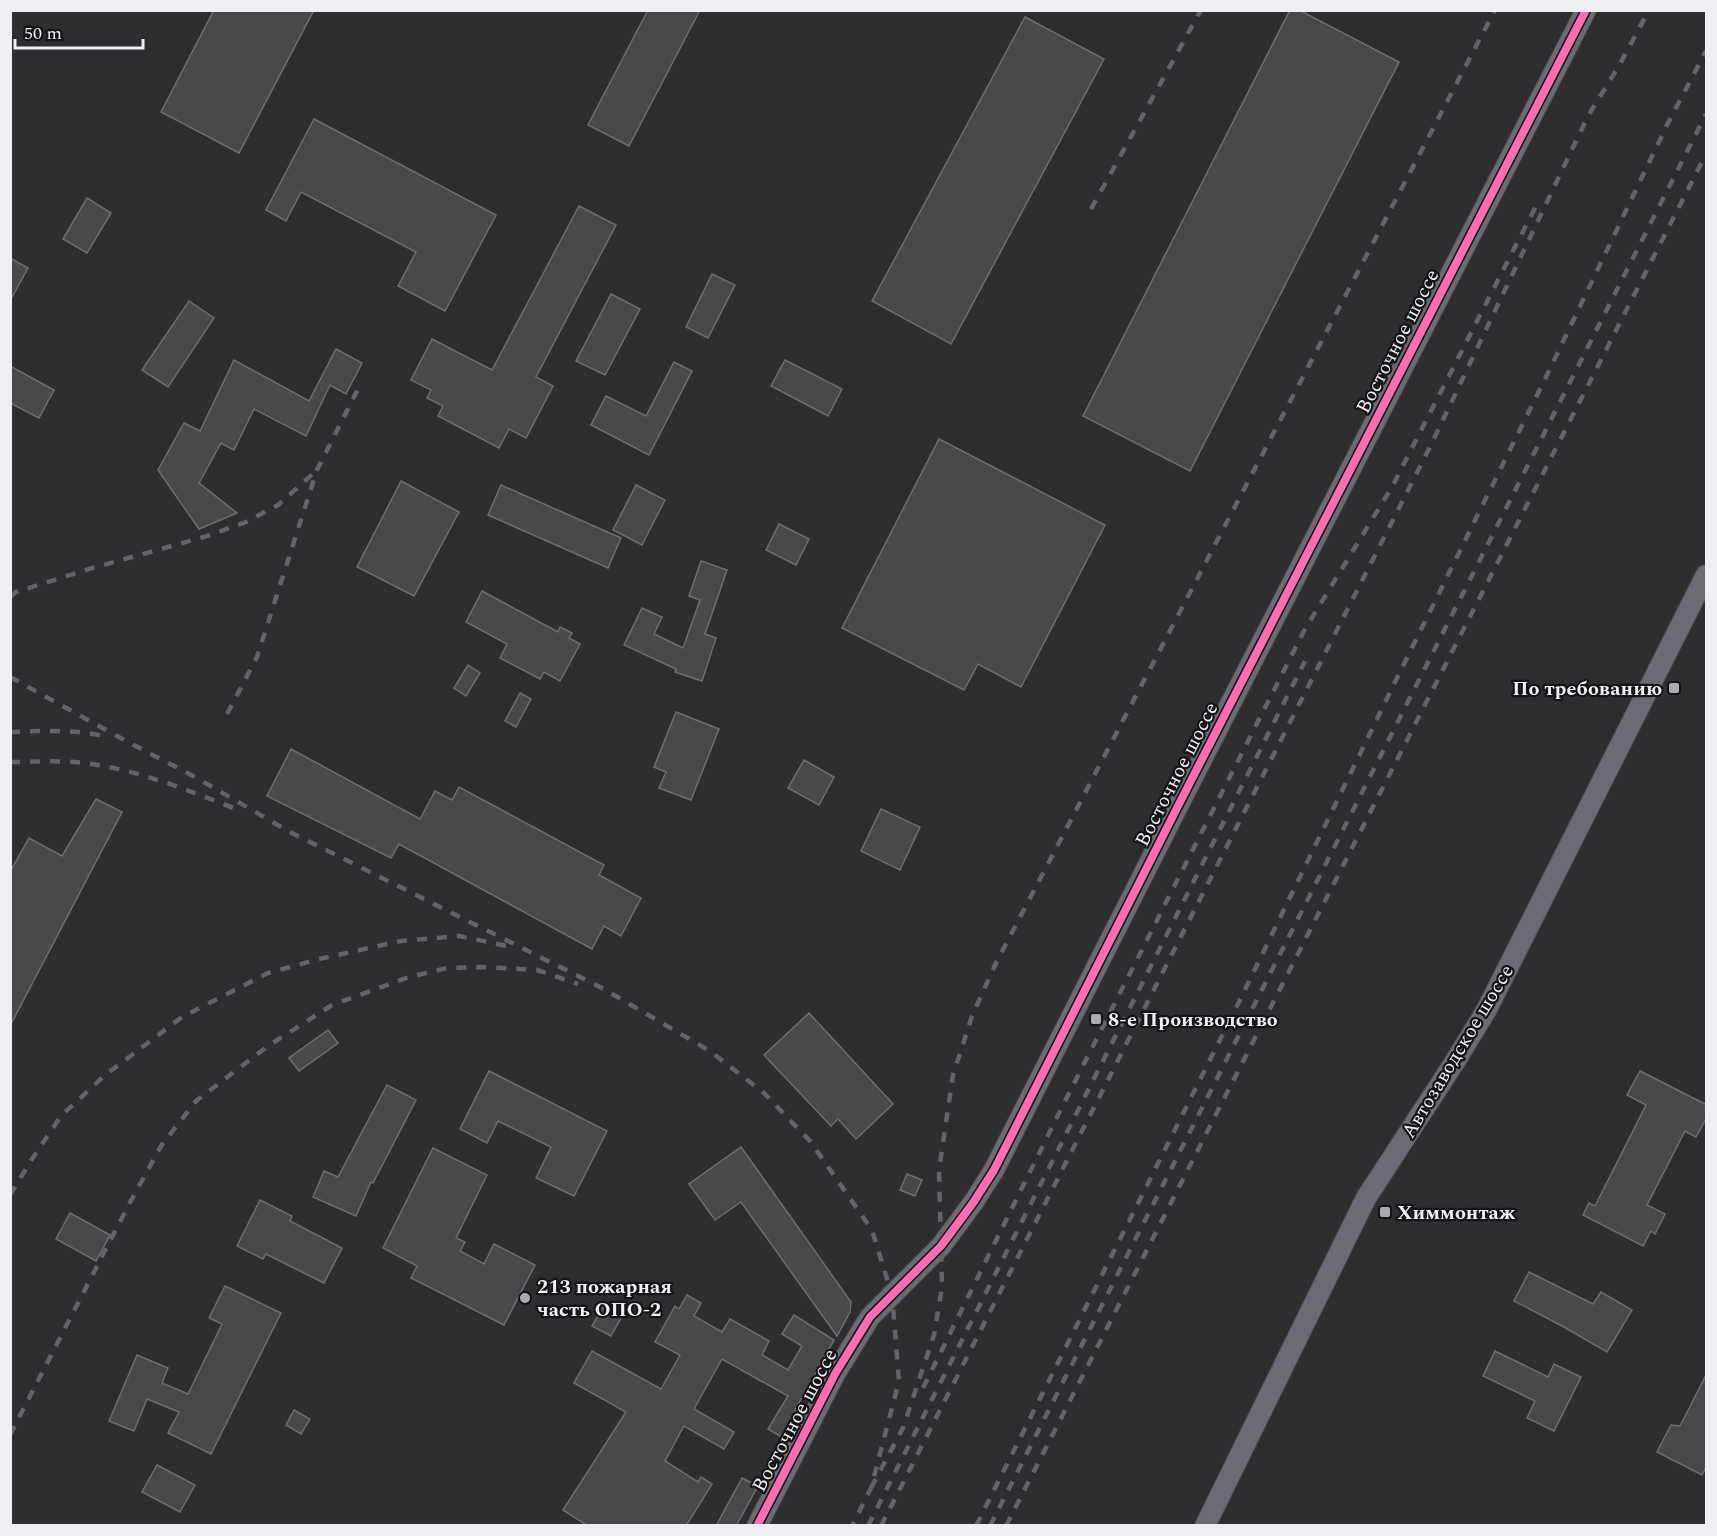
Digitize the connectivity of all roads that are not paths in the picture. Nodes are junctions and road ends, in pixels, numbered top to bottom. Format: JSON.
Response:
{"nodes":[{"id":1,"x":1586,"y":10,"type":"edge"},
{"id":2,"x":1707,"y":575,"type":"edge"},
{"id":3,"x":757,"y":1526,"type":"edge"},
{"id":4,"x":1205,"y":1526,"type":"edge"}],
"edges":[{"from":1,"to":3,"type":"street","name":"Восточное шоссе"},
{"from":2,"to":4,"type":"street","name":"Автозаводское шоссе"}]}
